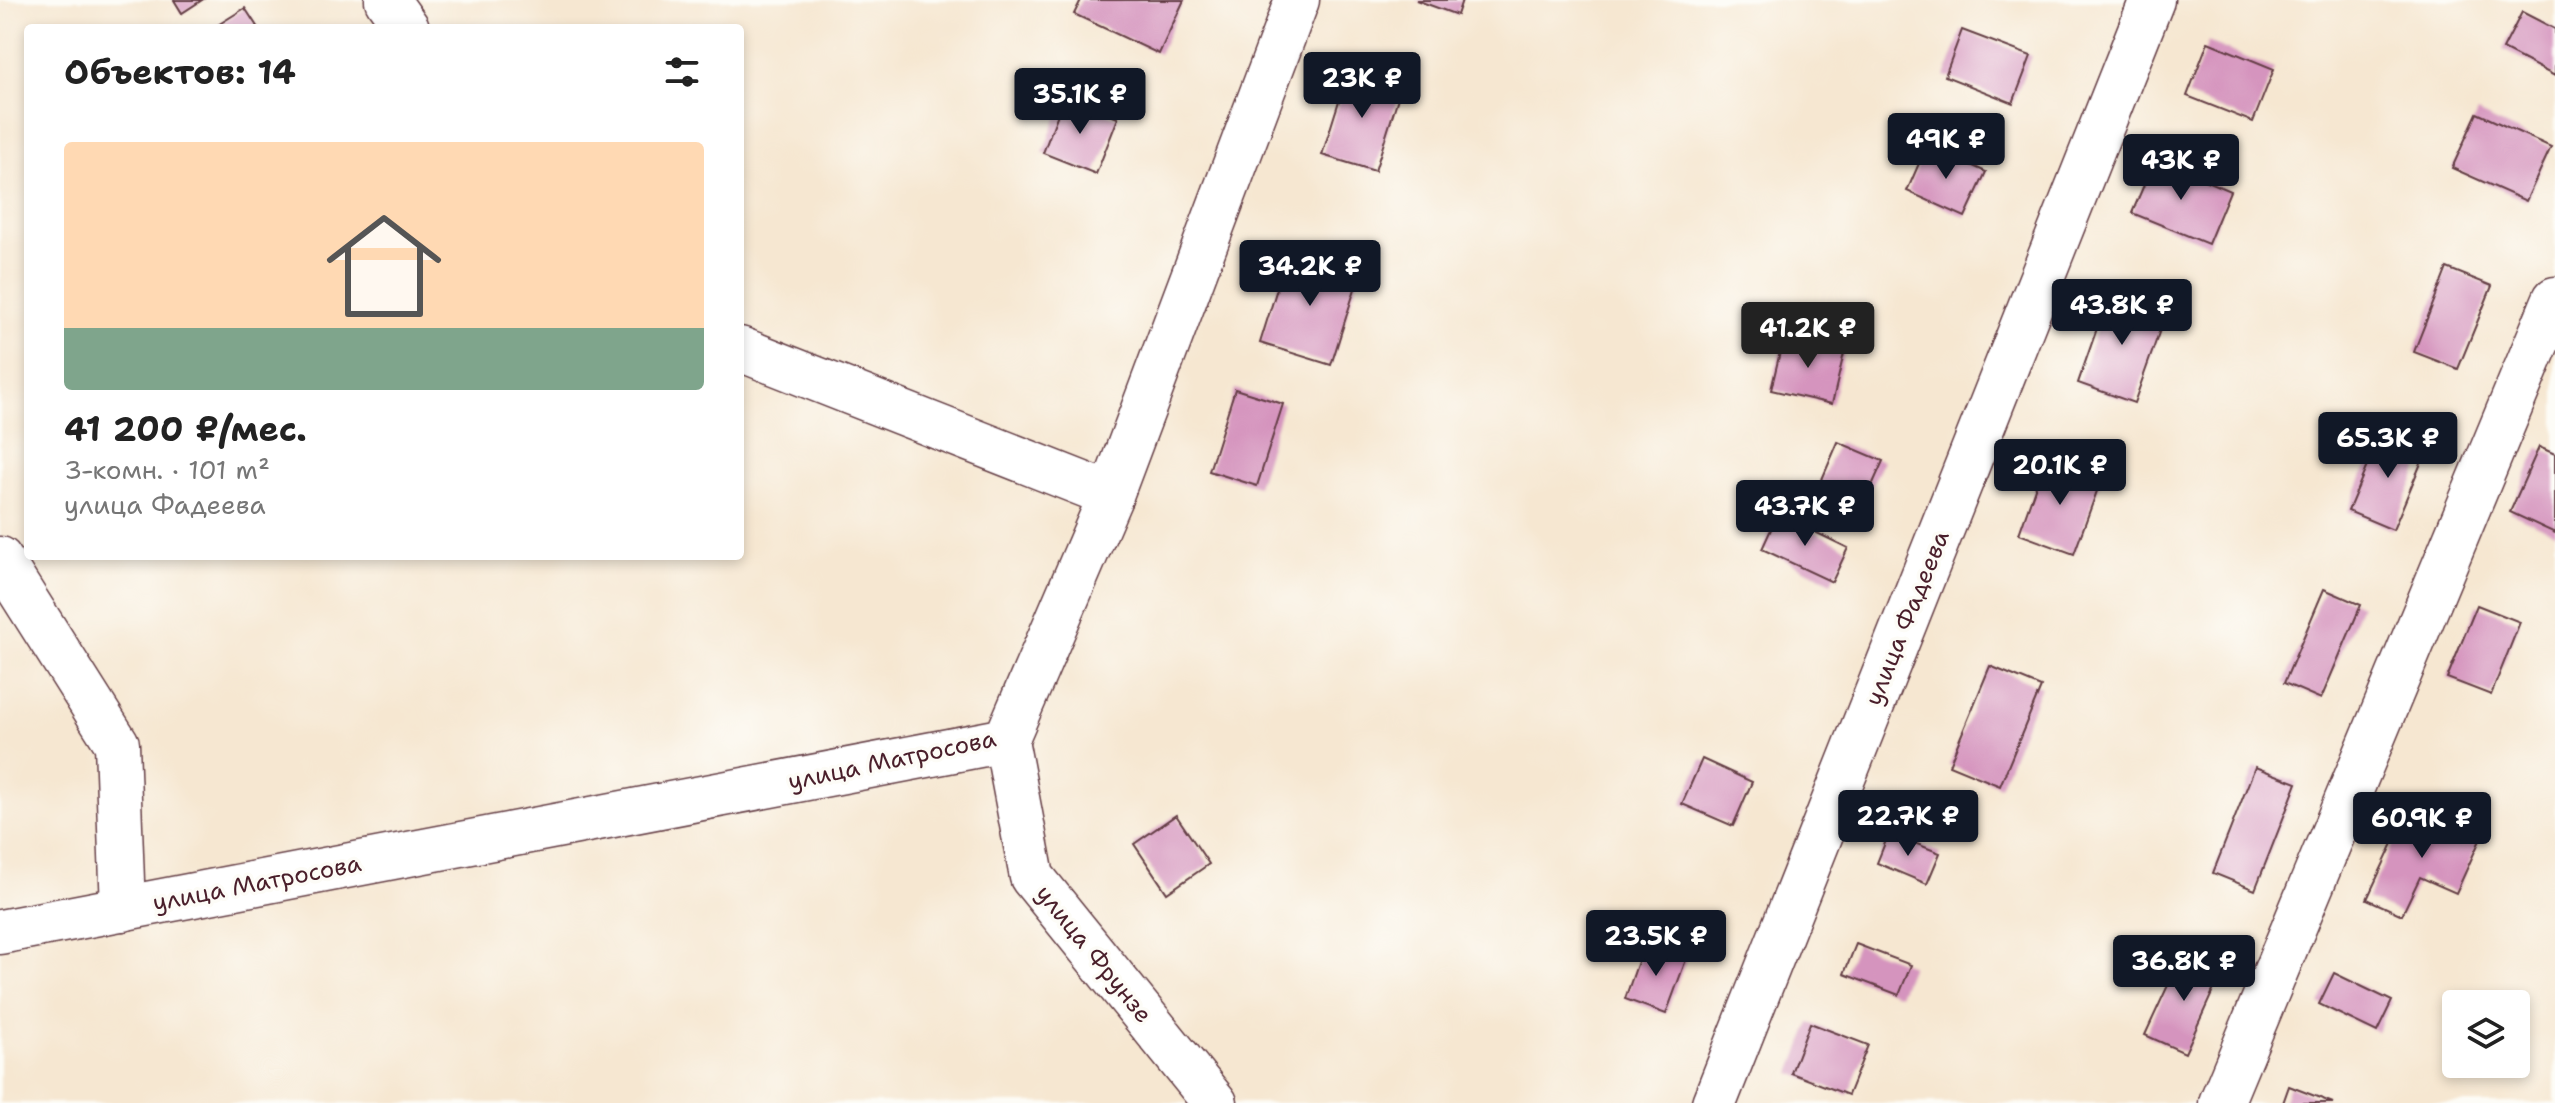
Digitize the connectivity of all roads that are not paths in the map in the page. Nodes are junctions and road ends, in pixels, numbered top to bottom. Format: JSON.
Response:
{"nodes":[{"id":1,"x":387,"y":0,"type":"edge"},
{"id":2,"x":1297,"y":0,"type":"edge"},
{"id":3,"x":2152,"y":0,"type":"edge"},
{"id":4,"x":404,"y":24,"type":"edge"},
{"id":5,"x":2555,"y":299,"type":"edge"},
{"id":6,"x":744,"y":351,"type":"edge"},
{"id":7,"x":1111,"y":495,"type":"junction"},
{"id":8,"x":0,"y":559,"type":"edge"},
{"id":9,"x":1006,"y":740,"type":"junction"},
{"id":10,"x":123,"y":909,"type":"junction"},
{"id":11,"x":0,"y":932,"type":"edge"},
{"id":12,"x":1215,"y":1103,"type":"edge"},
{"id":13,"x":1714,"y":1103,"type":"edge"},
{"id":14,"x":2221,"y":1103,"type":"edge"}],
"edges":[{"from":1,"to":4,"type":"street"},
{"from":2,"to":7,"type":"street","name":"улица Матросова"},
{"from":3,"to":13,"type":"street","name":"улица Фадеева"},
{"from":5,"to":14,"type":"street"},
{"from":6,"to":7,"type":"street"},
{"from":7,"to":9,"type":"street","name":"улица Матросова"},
{"from":8,"to":10,"type":"street"},
{"from":9,"to":10,"type":"street","name":"улица Матросова"},
{"from":9,"to":12,"type":"street","name":"улица Фрунзе"},
{"from":10,"to":11,"type":"street","name":"улица Матросова"}]}
